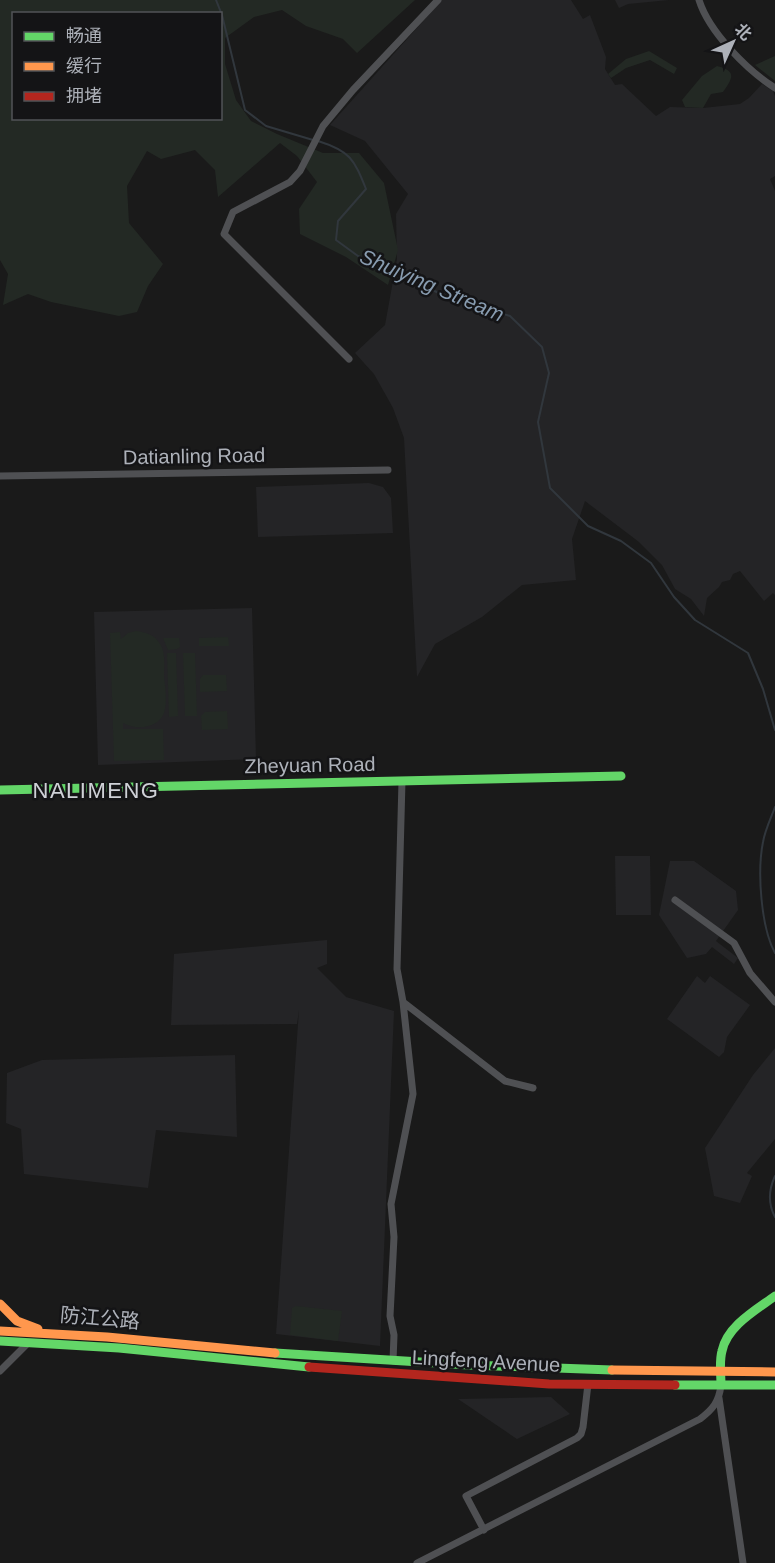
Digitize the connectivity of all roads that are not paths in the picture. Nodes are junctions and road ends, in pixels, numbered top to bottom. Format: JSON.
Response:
{"nodes":[{"id":1,"x":438,"y":0,"type":"edge"},
{"id":2,"x":699,"y":0,"type":"edge"},
{"id":3,"x":775,"y":88,"type":"edge"},
{"id":4,"x":349,"y":359,"type":"dead end"},
{"id":5,"x":388,"y":470,"type":"dead end"},
{"id":6,"x":0,"y":476,"type":"edge"},
{"id":7,"x":621,"y":776,"type":"dead end"},
{"id":8,"x":402,"y":781,"type":"junction"},
{"id":9,"x":0,"y":790,"type":"edge"},
{"id":10,"x":675,"y":900,"type":"dead end"},
{"id":11,"x":403,"y":1002,"type":"junction"},
{"id":12,"x":775,"y":1002,"type":"edge"},
{"id":13,"x":533,"y":1088,"type":"dead end"},
{"id":14,"x":775,"y":1296,"type":"edge"},
{"id":15,"x":0,"y":1304,"type":"edge"},
{"id":16,"x":0,"y":1331,"type":"edge"},
{"id":17,"x":46,"y":1332,"type":"junction"},
{"id":18,"x":0,"y":1341,"type":"edge"},
{"id":19,"x":29,"y":1341,"type":"junction"},
{"id":20,"x":197,"y":1345,"type":"joint"},
{"id":21,"x":196,"y":1356,"type":"joint"},
{"id":22,"x":393,"y":1361,"type":"junction"},
{"id":23,"x":0,"y":1371,"type":"edge"},
{"id":24,"x":721,"y":1372,"type":"junction"},
{"id":25,"x":775,"y":1372,"type":"edge"},
{"id":26,"x":588,"y":1384,"type":"junction"},
{"id":27,"x":721,"y":1385,"type":"junction"},
{"id":28,"x":775,"y":1385,"type":"edge"},
{"id":29,"x":719,"y":1398,"type":"junction"},
{"id":30,"x":483,"y":1530,"type":"junction"},
{"id":31,"x":417,"y":1563,"type":"edge"},
{"id":32,"x":743,"y":1563,"type":"edge"}],
"edges":[{"from":1,"to":4,"type":"street"},
{"from":2,"to":3,"type":"street"},
{"from":5,"to":6,"type":"street","name":"Datianling Road"},
{"from":7,"to":8,"type":"main road","name":"Zheyuan Road"},
{"from":8,"to":9,"type":"main road","name":"Zheyuan Road"},
{"from":8,"to":11,"type":"street"},
{"from":10,"to":12,"type":"street"},
{"from":11,"to":13,"type":"street"},
{"from":11,"to":22,"type":"street"},
{"from":14,"to":24,"type":"main road"},
{"from":15,"to":17,"type":"main road"},
{"from":16,"to":17,"type":"main road","name":"防江公路"},
{"from":17,"to":20,"type":"main road","name":"防江公路"},
{"from":18,"to":19,"type":"main road","name":"防江公路"},
{"from":19,"to":21,"type":"main road","name":"防江公路"},
{"from":19,"to":23,"type":"street"},
{"from":20,"to":22,"type":"main road","name":"Lingfeng Avenue"},
{"from":21,"to":26,"type":"main road","name":"Lingfeng Avenue"},
{"from":22,"to":24,"type":"main road","name":"Lingfeng Avenue"},
{"from":24,"to":25,"type":"main road","name":"Lingfeng Avenue"},
{"from":24,"to":27,"type":"main road"},
{"from":26,"to":27,"type":"main road","name":"Lingfeng Avenue"},
{"from":26,"to":30,"type":"street"},
{"from":27,"to":28,"type":"main road","name":"Lingfeng Avenue"},
{"from":27,"to":29,"type":"street"},
{"from":29,"to":30,"type":"street"},
{"from":29,"to":32,"type":"street"},
{"from":30,"to":31,"type":"street"}]}
